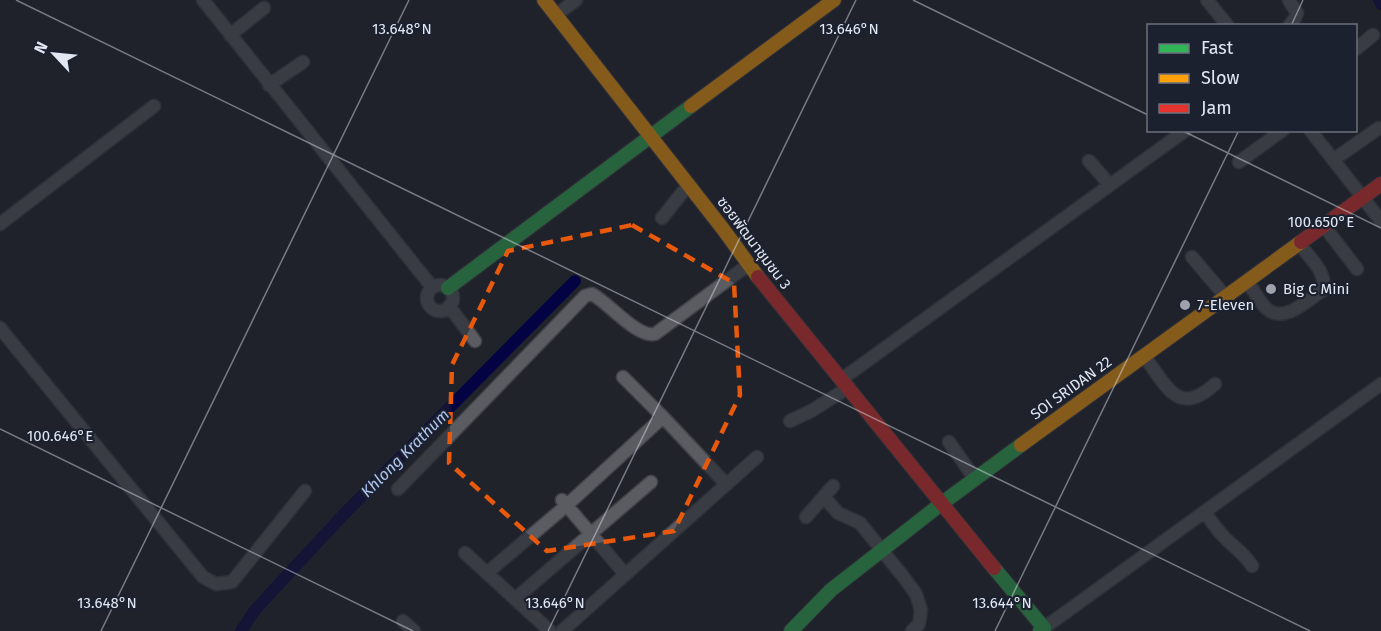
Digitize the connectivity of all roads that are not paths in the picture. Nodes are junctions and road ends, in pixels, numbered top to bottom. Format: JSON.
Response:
{"nodes":[{"id":1,"x":203,"y":0,"type":"edge"},
{"id":2,"x":544,"y":0,"type":"edge"},
{"id":3,"x":576,"y":0,"type":"edge"},
{"id":4,"x":834,"y":0,"type":"edge"},
{"id":5,"x":1207,"y":0,"type":"edge"},
{"id":6,"x":1289,"y":0,"type":"edge"},
{"id":7,"x":264,"y":8,"type":"dead end"},
{"id":8,"x":556,"y":15,"type":"junction"},
{"id":9,"x":1226,"y":24,"type":"edge"},
{"id":10,"x":1290,"y":24,"type":"edge"},
{"id":11,"x":230,"y":35,"type":"junction"},
{"id":12,"x":1373,"y":35,"type":"dead end"},
{"id":13,"x":1357,"y":48,"type":"edge"},
{"id":14,"x":303,"y":62,"type":"dead end"},
{"id":15,"x":269,"y":85,"type":"junction"},
{"id":16,"x":154,"y":106,"type":"dead end"},
{"id":17,"x":1379,"y":128,"type":"dead end"},
{"id":18,"x":1183,"y":132,"type":"edge"},
{"id":19,"x":1279,"y":132,"type":"edge"},
{"id":20,"x":1312,"y":132,"type":"edge"},
{"id":21,"x":650,"y":136,"type":"junction"},
{"id":22,"x":1333,"y":160,"type":"junction"},
{"id":23,"x":1089,"y":161,"type":"dead end"},
{"id":24,"x":1239,"y":162,"type":"dead end"},
{"id":25,"x":688,"y":184,"type":"junction"},
{"id":26,"x":1381,"y":184,"type":"edge"},
{"id":27,"x":1110,"y":185,"type":"junction"},
{"id":28,"x":1362,"y":198,"type":"junction"},
{"id":29,"x":662,"y":218,"type":"dead end"},
{"id":30,"x":1381,"y":221,"type":"edge"},
{"id":31,"x":0,"y":224,"type":"edge"},
{"id":32,"x":1324,"y":226,"type":"junction"},
{"id":33,"x":1299,"y":244,"type":"junction"},
{"id":34,"x":1192,"y":257,"type":"dead end"},
{"id":35,"x":748,"y":265,"type":"junction"},
{"id":36,"x":1357,"y":269,"type":"dead end"},
{"id":37,"x":1247,"y":282,"type":"junction"},
{"id":38,"x":432,"y":287,"type":"junction"},
{"id":39,"x":448,"y":288,"type":"junction"},
{"id":40,"x":1226,"y":297,"type":"junction"},
{"id":41,"x":449,"y":306,"type":"junction"},
{"id":42,"x":0,"y":328,"type":"edge"},
{"id":43,"x":475,"y":341,"type":"dead end"},
{"id":44,"x":1144,"y":356,"type":"junction"},
{"id":45,"x":623,"y":377,"type":"dead end"},
{"id":46,"x":845,"y":383,"type":"junction"},
{"id":47,"x":1215,"y":384,"type":"dead end"},
{"id":48,"x":1381,"y":384,"type":"edge"},
{"id":49,"x":663,"y":417,"type":"junction"},
{"id":50,"x":790,"y":421,"type":"dead end"},
{"id":51,"x":949,"y":442,"type":"dead end"},
{"id":52,"x":757,"y":457,"type":"dead end"},
{"id":53,"x":975,"y":479,"type":"junction"},
{"id":54,"x":651,"y":482,"type":"dead end"},
{"id":55,"x":726,"y":484,"type":"junction"},
{"id":56,"x":833,"y":486,"type":"dead end"},
{"id":57,"x":398,"y":489,"type":"dead end"},
{"id":58,"x":305,"y":491,"type":"dead end"},
{"id":59,"x":824,"y":497,"type":"junction"},
{"id":60,"x":564,"y":502,"type":"junction"},
{"id":61,"x":941,"y":504,"type":"junction"},
{"id":62,"x":1205,"y":512,"type":"junction"},
{"id":63,"x":806,"y":517,"type":"dead end"},
{"id":64,"x":591,"y":534,"type":"junction"},
{"id":65,"x":882,"y":550,"type":"junction"},
{"id":66,"x":465,"y":553,"type":"dead end"},
{"id":67,"x":1252,"y":566,"type":"dead end"},
{"id":68,"x":487,"y":573,"type":"junction"},
{"id":69,"x":625,"y":574,"type":"junction"},
{"id":70,"x":515,"y":599,"type":"junction"},
{"id":71,"x":403,"y":621,"type":"dead end"},
{"id":72,"x":1044,"y":630,"type":"edge"},
{"id":73,"x":414,"y":631,"type":"edge"},
{"id":74,"x":550,"y":631,"type":"edge"},
{"id":75,"x":562,"y":631,"type":"edge"},
{"id":76,"x":791,"y":631,"type":"edge"},
{"id":77,"x":912,"y":631,"type":"edge"}],
"edges":[{"from":1,"to":11,"type":"street"},
{"from":2,"to":8,"type":"street","name":"ซอยพัฒนาชุมชน 3"},
{"from":3,"to":8,"type":"street"},
{"from":4,"to":21,"type":"street"},
{"from":5,"to":9,"type":"street"},
{"from":6,"to":10,"type":"street"},
{"from":7,"to":11,"type":"street"},
{"from":8,"to":21,"type":"street","name":"ซอยพัฒนาชุมชน 3"},
{"from":11,"to":15,"type":"street"},
{"from":12,"to":13,"type":"street"},
{"from":14,"to":15,"type":"street"},
{"from":15,"to":38,"type":"street"},
{"from":16,"to":31,"type":"street"},
{"from":17,"to":22,"type":"street"},
{"from":18,"to":27,"type":"street"},
{"from":19,"to":24,"type":"street"},
{"from":20,"to":22,"type":"street"},
{"from":21,"to":25,"type":"street","name":"ซอยพัฒนาชุมชน 3"},
{"from":21,"to":39,"type":"street"},
{"from":22,"to":28,"type":"street"},
{"from":23,"to":27,"type":"street"},
{"from":25,"to":29,"type":"street"},
{"from":25,"to":35,"type":"street","name":"ซอยพัฒนาชุมชน 3"},
{"from":26,"to":28,"type":"street","name":"SOI SRIDAN 22"},
{"from":27,"to":46,"type":"street"},
{"from":28,"to":30,"type":"street"},
{"from":28,"to":32,"type":"street","name":"SOI SRIDAN 22"},
{"from":32,"to":33,"type":"street","name":"SOI SRIDAN 22"},
{"from":32,"to":36,"type":"street"},
{"from":33,"to":37,"type":"street","name":"SOI SRIDAN 22"},
{"from":33,"to":37,"type":"street"},
{"from":34,"to":40,"type":"street"},
{"from":35,"to":46,"type":"street","name":"ซอยพัฒนาชุมชน 3"},
{"from":35,"to":57,"type":"street"},
{"from":37,"to":40,"type":"street","name":"SOI SRIDAN 22"},
{"from":38,"to":39,"type":"street"},
{"from":38,"to":41,"type":"street"},
{"from":39,"to":41,"type":"street"},
{"from":40,"to":44,"type":"street","name":"SOI SRIDAN 22"},
{"from":41,"to":43,"type":"street"},
{"from":42,"to":58,"type":"street"},
{"from":44,"to":47,"type":"street"},
{"from":44,"to":53,"type":"street","name":"SOI SRIDAN 22"},
{"from":45,"to":49,"type":"street"},
{"from":46,"to":50,"type":"street"},
{"from":46,"to":61,"type":"street","name":"ซอยพัฒนาชุมชน 3"},
{"from":48,"to":62,"type":"street"},
{"from":49,"to":55,"type":"street"},
{"from":49,"to":60,"type":"street"},
{"from":51,"to":53,"type":"street"},
{"from":52,"to":55,"type":"street"},
{"from":53,"to":61,"type":"street","name":"SOI SRIDAN 22"},
{"from":54,"to":64,"type":"street"},
{"from":55,"to":69,"type":"street"},
{"from":56,"to":59,"type":"street"},
{"from":59,"to":63,"type":"street"},
{"from":59,"to":65,"type":"street"},
{"from":60,"to":64,"type":"street"},
{"from":60,"to":68,"type":"street"},
{"from":61,"to":65,"type":"street","name":"SOI SRIDAN 22"},
{"from":61,"to":72,"type":"street","name":"ซอยพัฒนาชุมชน 3"},
{"from":62,"to":67,"type":"street"},
{"from":62,"to":72,"type":"street"},
{"from":64,"to":69,"type":"street"},
{"from":64,"to":70,"type":"street"},
{"from":65,"to":76,"type":"street","name":"SOI SRIDAN 22"},
{"from":65,"to":77,"type":"street"},
{"from":66,"to":68,"type":"street"},
{"from":68,"to":70,"type":"street"},
{"from":69,"to":75,"type":"street"},
{"from":70,"to":74,"type":"street"},
{"from":71,"to":73,"type":"street"}]}
